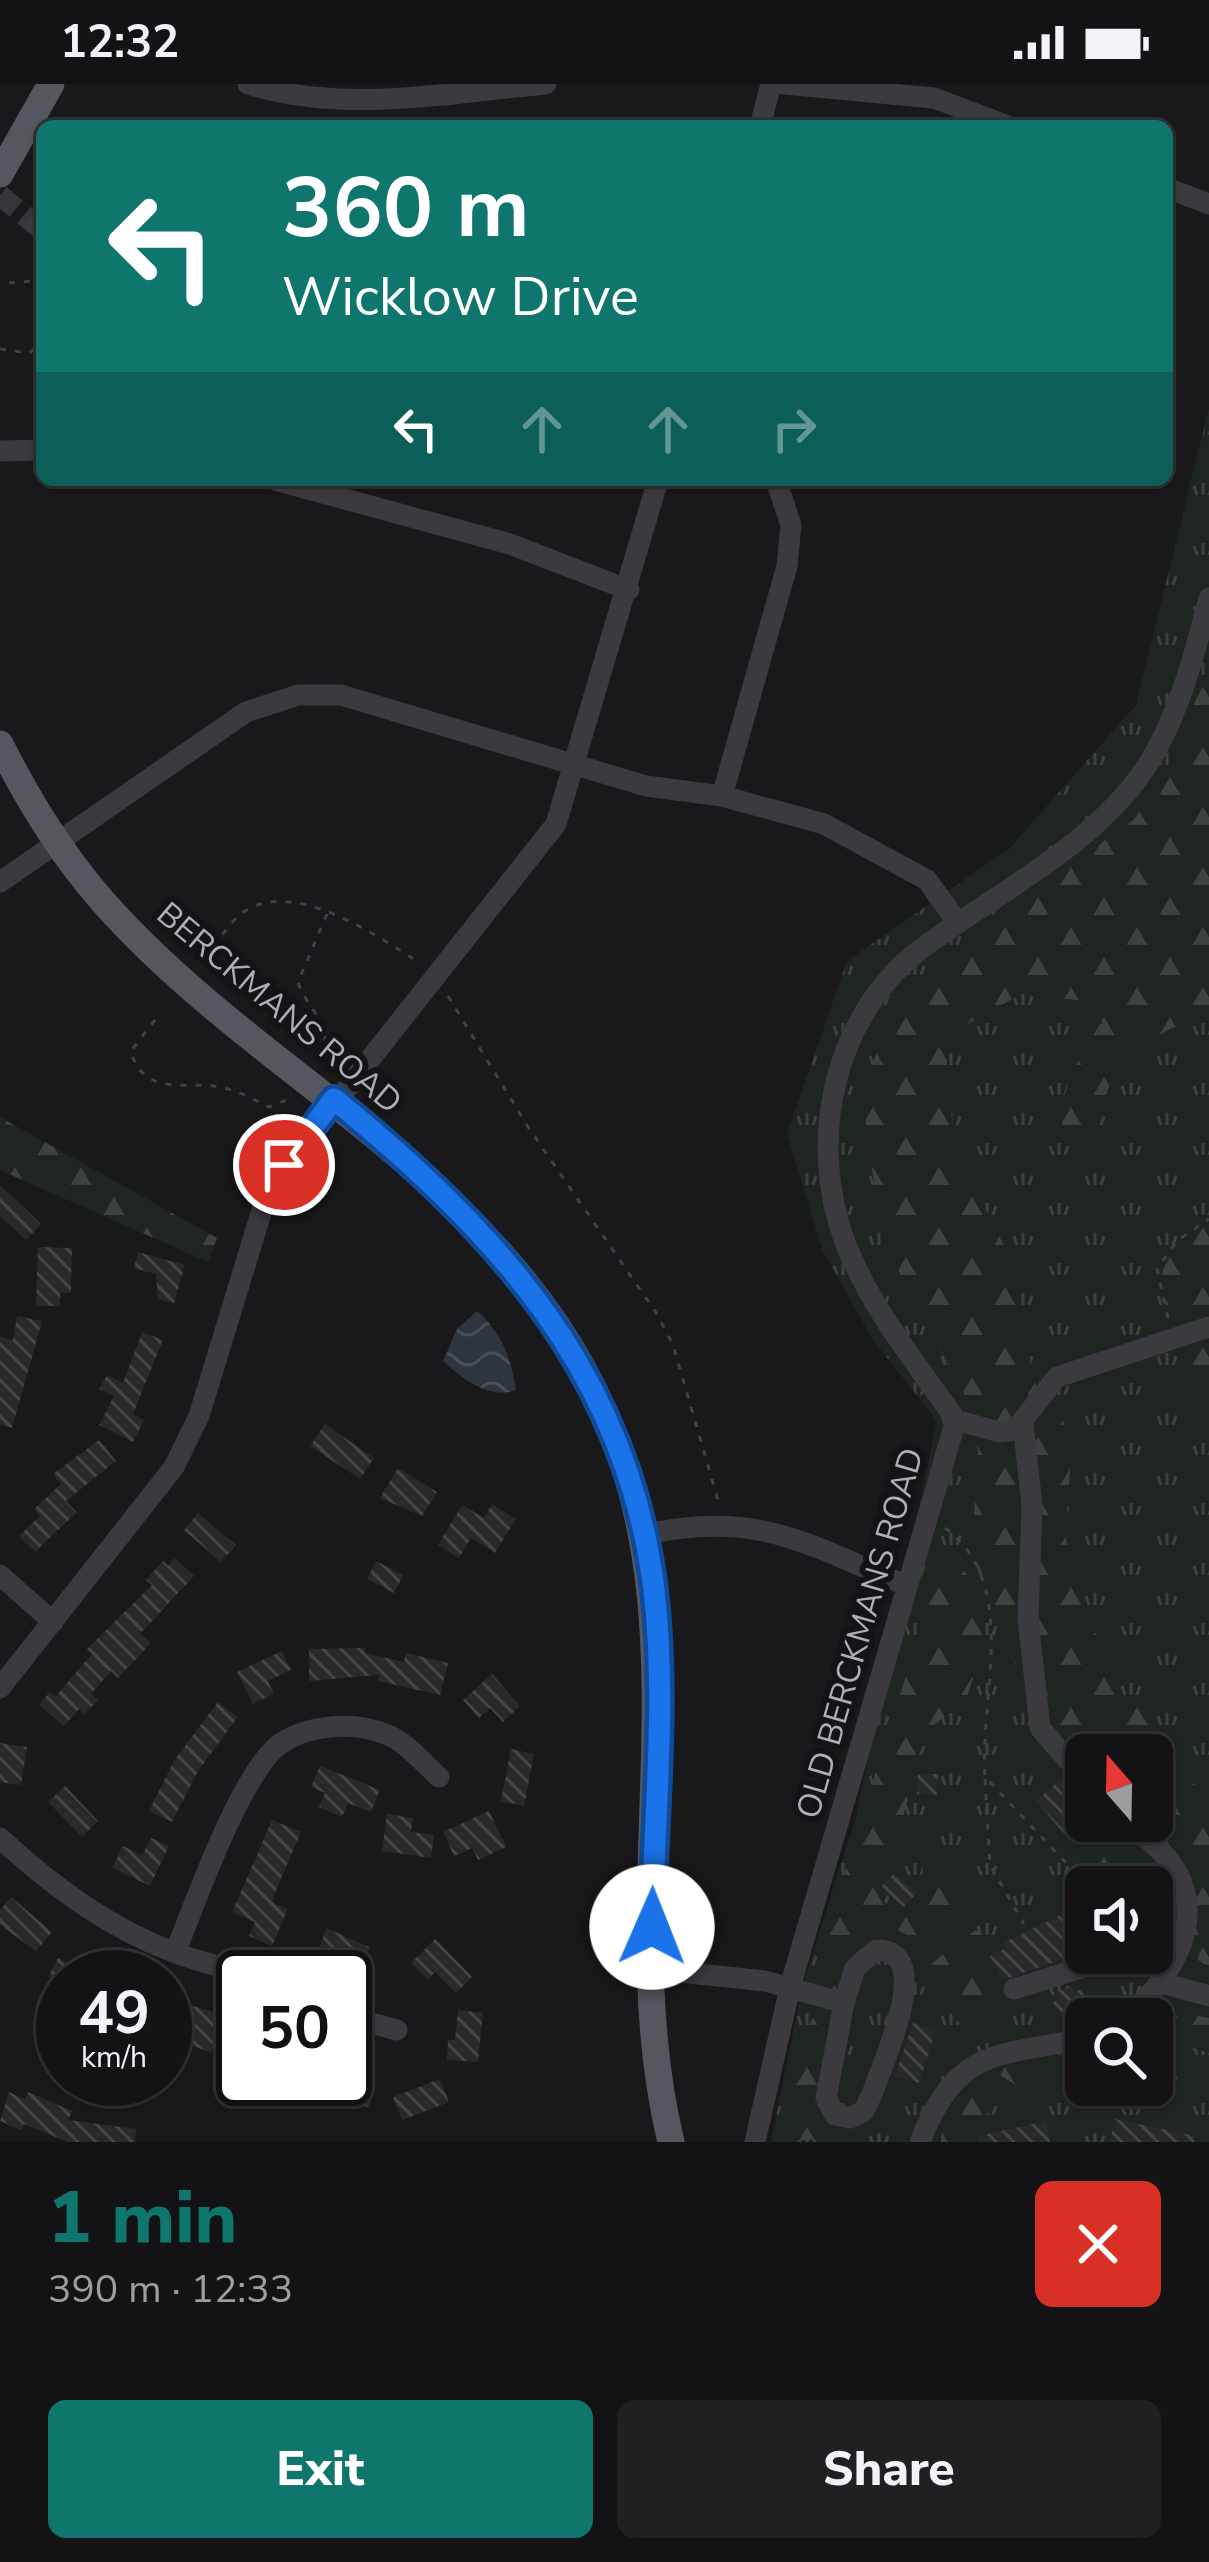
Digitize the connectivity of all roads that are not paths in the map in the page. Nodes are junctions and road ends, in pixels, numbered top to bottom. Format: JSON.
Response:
{"nodes":[{"id":1,"x":51,"y":84,"type":"edge"},
{"id":2,"x":248,"y":84,"type":"edge"},
{"id":3,"x":546,"y":84,"type":"edge"},
{"id":4,"x":771,"y":84,"type":"edge"},
{"id":5,"x":784,"y":84,"type":"edge"},
{"id":6,"x":762,"y":120,"type":"edge"},
{"id":7,"x":992,"y":120,"type":"edge"},
{"id":8,"x":0,"y":174,"type":"edge"},
{"id":9,"x":1173,"y":190,"type":"edge"},
{"id":10,"x":1209,"y":204,"type":"edge"},
{"id":11,"x":36,"y":450,"type":"edge"},
{"id":12,"x":0,"y":451,"type":"edge"},
{"id":13,"x":297,"y":486,"type":"edge"},
{"id":14,"x":656,"y":486,"type":"edge"},
{"id":15,"x":778,"y":486,"type":"edge"},
{"id":16,"x":628,"y":590,"type":"junction"},
{"id":17,"x":1209,"y":598,"type":"edge"},
{"id":18,"x":0,"y":744,"type":"edge"},
{"id":19,"x":577,"y":766,"type":"junction"},
{"id":20,"x":722,"y":796,"type":"junction"},
{"id":21,"x":57,"y":843,"type":"junction"},
{"id":22,"x":0,"y":883,"type":"edge"},
{"id":23,"x":958,"y":923,"type":"junction"},
{"id":24,"x":334,"y":1099,"type":"junction"},
{"id":25,"x":1209,"y":1327,"type":"edge"},
{"id":26,"x":956,"y":1420,"type":"junction"},
{"id":27,"x":1023,"y":1424,"type":"junction"},
{"id":28,"x":644,"y":1535,"type":"junction"},
{"id":29,"x":0,"y":1575,"type":"edge"},
{"id":30,"x":908,"y":1586,"type":"junction"},
{"id":31,"x":53,"y":1622,"type":"junction"},
{"id":32,"x":0,"y":1688,"type":"edge"},
{"id":33,"x":1065,"y":1757,"type":"edge"},
{"id":34,"x":439,"y":1777,"type":"dead end"},
{"id":35,"x":0,"y":1838,"type":"edge"},
{"id":36,"x":1149,"y":1842,"type":"edge"},
{"id":37,"x":170,"y":1950,"type":"edge"},
{"id":38,"x":177,"y":1950,"type":"edge"},
{"id":39,"x":651,"y":1970,"type":"junction"},
{"id":40,"x":1065,"y":1973,"type":"edge"},
{"id":41,"x":1162,"y":1983,"type":"junction"},
{"id":42,"x":790,"y":1987,"type":"junction"},
{"id":43,"x":1014,"y":1989,"type":"dead end"},
{"id":44,"x":1209,"y":1996,"type":"edge"},
{"id":45,"x":1146,"y":1998,"type":"edge"},
{"id":46,"x":844,"y":2003,"type":"junction"},
{"id":47,"x":372,"y":2023,"type":"edge"},
{"id":48,"x":397,"y":2030,"type":"dead end"},
{"id":49,"x":1065,"y":2041,"type":"edge"},
{"id":50,"x":671,"y":2142,"type":"edge"},
{"id":51,"x":755,"y":2142,"type":"edge"},
{"id":52,"x":920,"y":2142,"type":"edge"}],
"edges":[{"from":1,"to":8,"type":"main road"},
{"from":2,"to":3,"type":"street"},
{"from":4,"to":6,"type":"street"},
{"from":5,"to":7,"type":"street"},
{"from":9,"to":10,"type":"street"},
{"from":11,"to":12,"type":"street"},
{"from":13,"to":16,"type":"street"},
{"from":14,"to":16,"type":"street"},
{"from":15,"to":20,"type":"street"},
{"from":16,"to":19,"type":"street"},
{"from":17,"to":23,"type":"street","name":"OLD BERCKMANS ROAD"},
{"from":18,"to":21,"type":"main road","name":"BERCKMANS ROAD"},
{"from":19,"to":20,"type":"street"},
{"from":19,"to":21,"type":"street"},
{"from":19,"to":24,"type":"street"},
{"from":20,"to":23,"type":"street"},
{"from":21,"to":22,"type":"street"},
{"from":21,"to":24,"type":"main road","name":"BERCKMANS ROAD"},
{"from":23,"to":26,"type":"street","name":"OLD BERCKMANS ROAD"},
{"from":24,"to":28,"type":"main road","name":"BERCKMANS ROAD"},
{"from":24,"to":31,"type":"street"},
{"from":25,"to":27,"type":"street"},
{"from":26,"to":27,"type":"street"},
{"from":26,"to":30,"type":"street","name":"OLD BERCKMANS ROAD"},
{"from":27,"to":33,"type":"street"},
{"from":28,"to":30,"type":"street"},
{"from":28,"to":39,"type":"main road","name":"BERCKMANS ROAD"},
{"from":29,"to":31,"type":"street"},
{"from":30,"to":42,"type":"street","name":"OLD BERCKMANS ROAD"},
{"from":31,"to":32,"type":"street"},
{"from":34,"to":38,"type":"street"},
{"from":35,"to":37,"type":"street"},
{"from":36,"to":41,"type":"street"},
{"from":39,"to":42,"type":"street"},
{"from":39,"to":50,"type":"main road","name":"BERCKMANS ROAD"},
{"from":40,"to":43,"type":"street"},
{"from":41,"to":44,"type":"street"},
{"from":41,"to":45,"type":"street"},
{"from":42,"to":46,"type":"street"},
{"from":42,"to":51,"type":"street","name":"OLD BERCKMANS ROAD"},
{"from":46,"to":46,"type":"street"},
{"from":47,"to":48,"type":"street"},
{"from":49,"to":52,"type":"street"}]}
